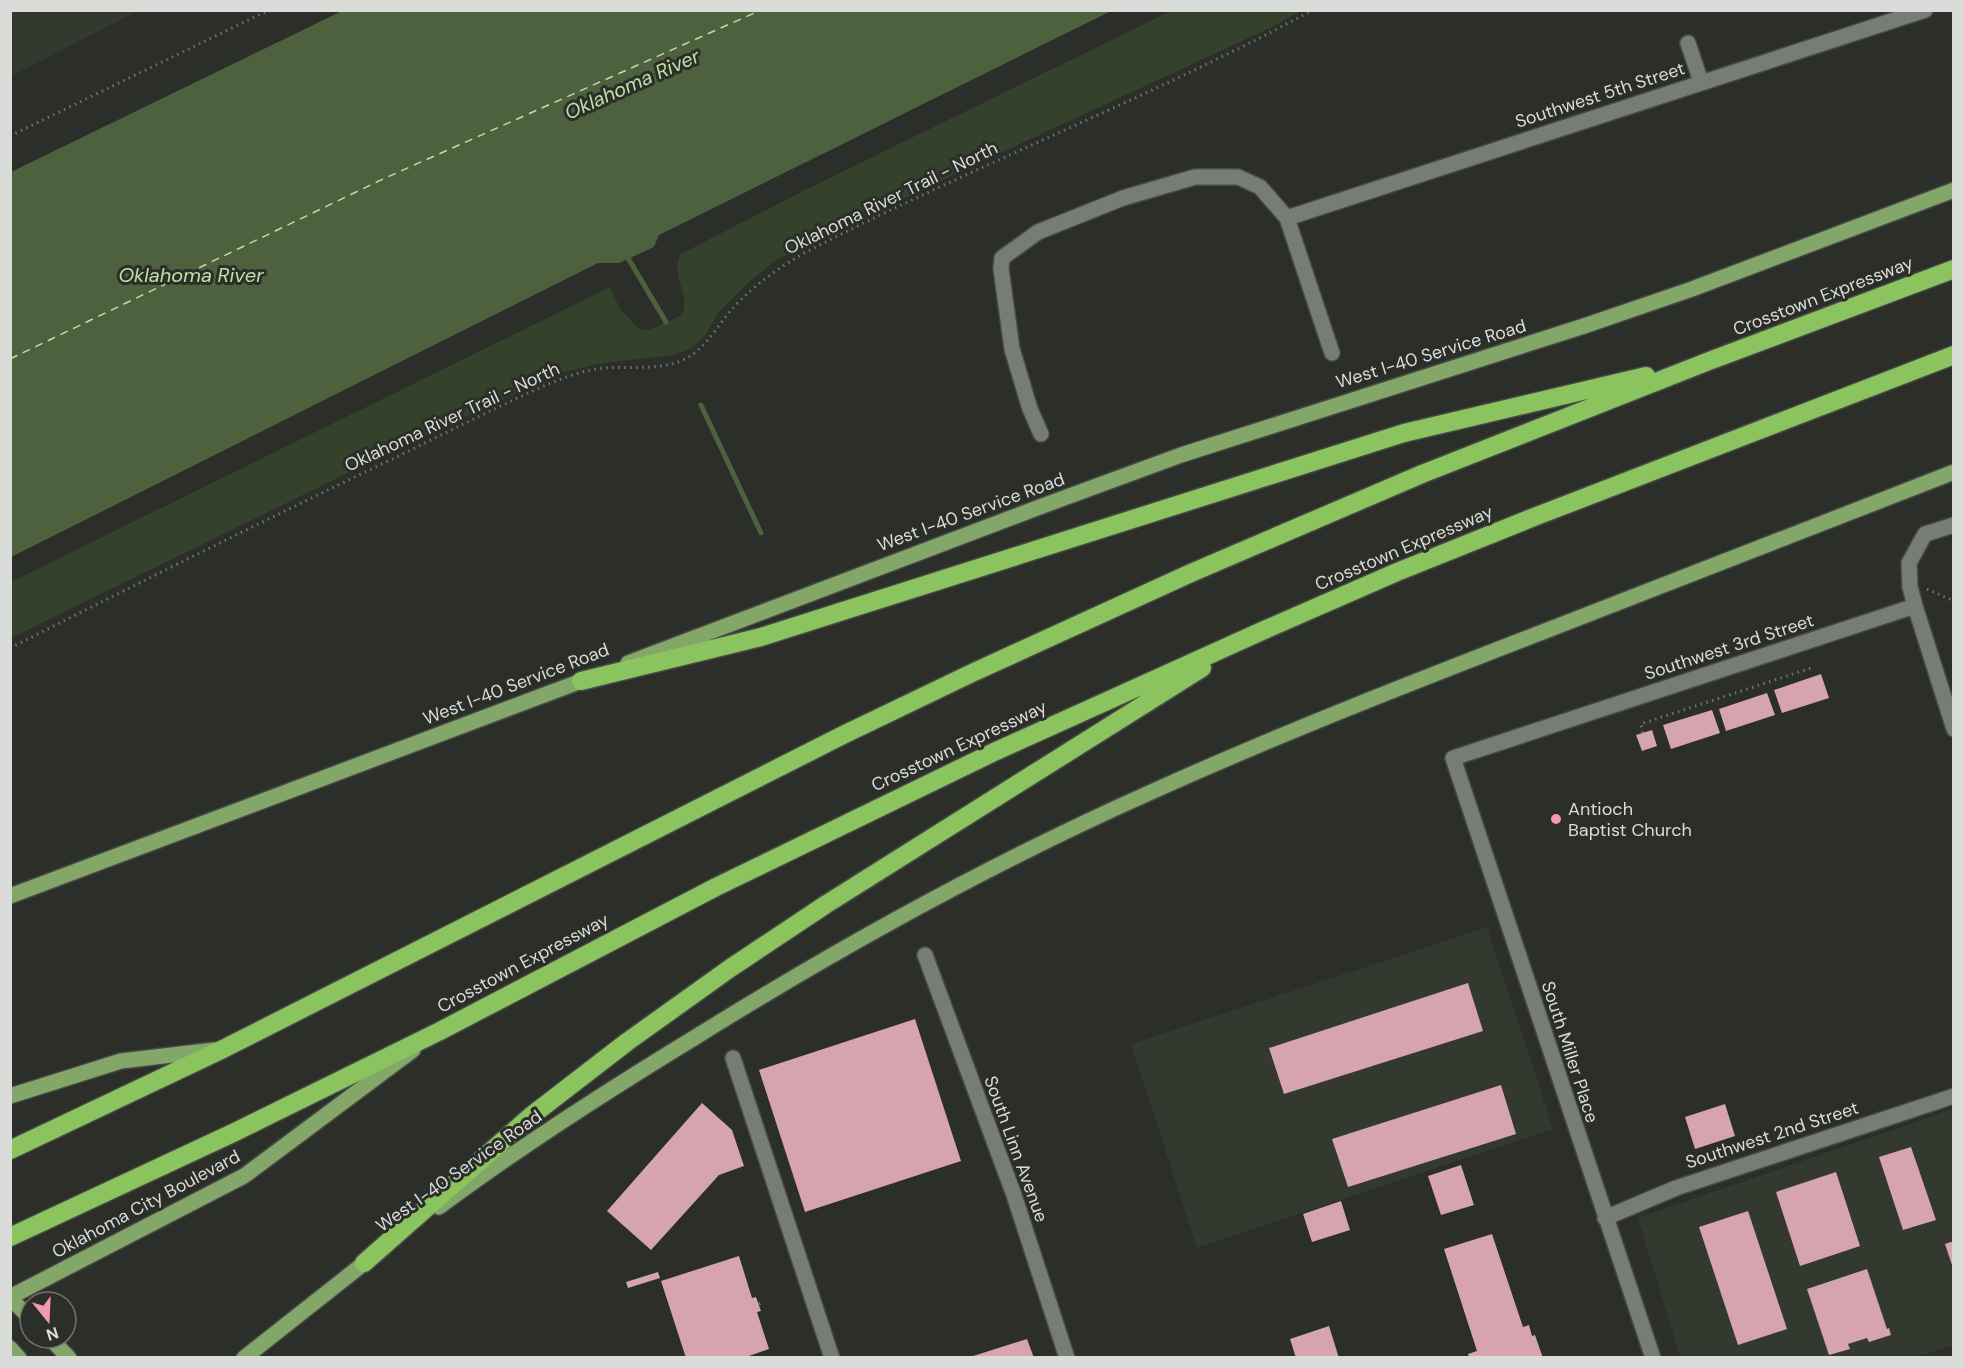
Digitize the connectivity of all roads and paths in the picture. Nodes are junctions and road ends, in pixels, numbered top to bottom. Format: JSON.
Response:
{"nodes":[{"id":1,"x":269,"y":10,"type":"edge"},
{"id":2,"x":1313,"y":10,"type":"edge"},
{"id":3,"x":1924,"y":10,"type":"edge"},
{"id":4,"x":1688,"y":43,"type":"dead end"},
{"id":5,"x":1701,"y":82,"type":"junction"},
{"id":6,"x":10,"y":136,"type":"edge"},
{"id":7,"x":1953,"y":190,"type":"edge"},
{"id":8,"x":1287,"y":218,"type":"junction"},
{"id":9,"x":1953,"y":269,"type":"edge"},
{"id":10,"x":1332,"y":353,"type":"dead end"},
{"id":11,"x":1953,"y":355,"type":"edge"},
{"id":12,"x":1709,"y":361,"type":"junction"},
{"id":13,"x":1041,"y":434,"type":"dead end"},
{"id":14,"x":1953,"y":472,"type":"edge"},
{"id":15,"x":1953,"y":525,"type":"edge"},
{"id":16,"x":1910,"y":588,"type":"junction"},
{"id":17,"x":1953,"y":601,"type":"edge"},
{"id":18,"x":1915,"y":606,"type":"junction"},
{"id":19,"x":1262,"y":630,"type":"junction"},
{"id":20,"x":10,"y":648,"type":"edge"},
{"id":21,"x":1811,"y":668,"type":"dead end"},
{"id":22,"x":581,"y":681,"type":"junction"},
{"id":23,"x":1953,"y":729,"type":"edge"},
{"id":24,"x":1643,"y":733,"type":"dead end"},
{"id":25,"x":1453,"y":758,"type":"joint"},
{"id":26,"x":10,"y":896,"type":"edge"},
{"id":27,"x":924,"y":956,"type":"dead end"},
{"id":28,"x":440,"y":1031,"type":"junction"},
{"id":29,"x":223,"y":1049,"type":"junction"},
{"id":30,"x":734,"y":1058,"type":"dead end"},
{"id":31,"x":10,"y":1096,"type":"edge"},
{"id":32,"x":1953,"y":1096,"type":"edge"},
{"id":33,"x":11,"y":1150,"type":"edge"},
{"id":34,"x":1605,"y":1218,"type":"junction"},
{"id":35,"x":10,"y":1237,"type":"edge"},
{"id":36,"x":364,"y":1263,"type":"junction"},
{"id":37,"x":10,"y":1297,"type":"edge"},
{"id":38,"x":10,"y":1348,"type":"edge"},
{"id":39,"x":19,"y":1358,"type":"edge"},
{"id":40,"x":244,"y":1358,"type":"edge"},
{"id":41,"x":832,"y":1358,"type":"edge"},
{"id":42,"x":1067,"y":1358,"type":"edge"},
{"id":43,"x":1653,"y":1358,"type":"edge"}],
"edges":[{"from":1,"to":6,"type":"path"},
{"from":2,"to":20,"type":"path","name":"Oklahoma River Trail - North"},
{"from":3,"to":5,"type":"street","name":"Southwest 5th Street"},
{"from":4,"to":5,"type":"street"},
{"from":5,"to":8,"type":"street","name":"Southwest 5th Street"},
{"from":7,"to":22,"type":"main road","name":"West I-40 Service Road"},
{"from":8,"to":10,"type":"street"},
{"from":8,"to":13,"type":"street"},
{"from":9,"to":12,"type":"highway","name":"Crosstown Expressway"},
{"from":11,"to":19,"type":"highway","name":"Crosstown Expressway"},
{"from":12,"to":22,"type":"highway"},
{"from":12,"to":29,"type":"highway","name":"Crosstown Expressway"},
{"from":14,"to":36,"type":"main road","name":"West I-40 Service Road"},
{"from":15,"to":16,"type":"street"},
{"from":16,"to":17,"type":"path"},
{"from":16,"to":18,"type":"street"},
{"from":18,"to":23,"type":"street"},
{"from":18,"to":25,"type":"street","name":"Southwest 3rd Street"},
{"from":19,"to":28,"type":"highway","name":"Crosstown Expressway"},
{"from":19,"to":36,"type":"highway"},
{"from":21,"to":24,"type":"path"},
{"from":22,"to":26,"type":"main road","name":"West I-40 Service Road"},
{"from":25,"to":34,"type":"street","name":"South Miller Place"},
{"from":27,"to":42,"type":"street","name":"South Linn Avenue"},
{"from":28,"to":35,"type":"highway","name":"Crosstown Expressway"},
{"from":28,"to":37,"type":"main road","name":"Oklahoma City Boulevard"},
{"from":29,"to":31,"type":"main road"},
{"from":29,"to":33,"type":"highway","name":"Crosstown Expressway"},
{"from":30,"to":41,"type":"street"},
{"from":32,"to":34,"type":"street","name":"Southwest 2nd Street"},
{"from":34,"to":43,"type":"street","name":"South Miller Place"},
{"from":36,"to":40,"type":"main road","name":"West I-40 Service Road"},
{"from":38,"to":39,"type":"main road"}]}
